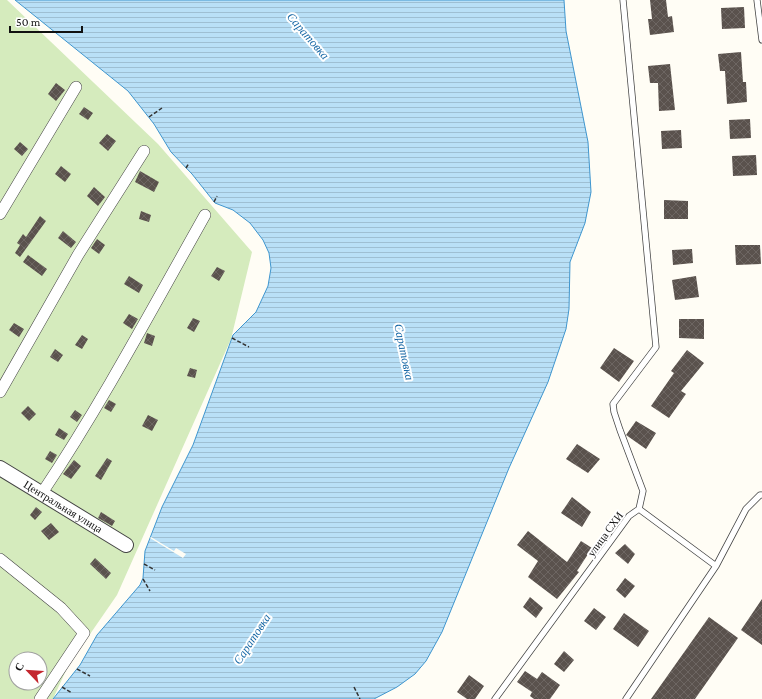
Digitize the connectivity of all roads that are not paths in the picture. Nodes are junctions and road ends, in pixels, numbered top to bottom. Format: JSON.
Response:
{"nodes":[{"id":1,"x":623,"y":0,"type":"edge"},
{"id":2,"x":757,"y":0,"type":"edge"},
{"id":3,"x":762,"y":40,"type":"edge"},
{"id":4,"x":76,"y":87,"type":"dead end"},
{"id":5,"x":144,"y":151,"type":"dead end"},
{"id":6,"x":0,"y":214,"type":"edge"},
{"id":7,"x":205,"y":215,"type":"dead end"},
{"id":8,"x":0,"y":392,"type":"edge"},
{"id":9,"x":0,"y":468,"type":"edge"},
{"id":10,"x":42,"y":493,"type":"junction"},
{"id":11,"x":762,"y":495,"type":"edge"},
{"id":12,"x":639,"y":509,"type":"junction"},
{"id":13,"x":126,"y":545,"type":"dead end"},
{"id":14,"x":0,"y":559,"type":"edge"},
{"id":15,"x":716,"y":566,"type":"junction"},
{"id":16,"x":40,"y":699,"type":"edge"},
{"id":17,"x":495,"y":699,"type":"edge"},
{"id":18,"x":626,"y":699,"type":"edge"}],
"edges":[{"from":1,"to":12,"type":"lane"},
{"from":2,"to":3,"type":"lane"},
{"from":4,"to":6,"type":"street"},
{"from":5,"to":8,"type":"street"},
{"from":7,"to":10,"type":"street"},
{"from":9,"to":10,"type":"street","name":"Центральная улица"},
{"from":10,"to":13,"type":"street","name":"Центральная улица"},
{"from":11,"to":15,"type":"lane"},
{"from":12,"to":15,"type":"lane","name":"улица СХИ"},
{"from":12,"to":17,"type":"lane","name":"улица СХИ"},
{"from":14,"to":16,"type":"street"},
{"from":15,"to":18,"type":"lane"}]}
